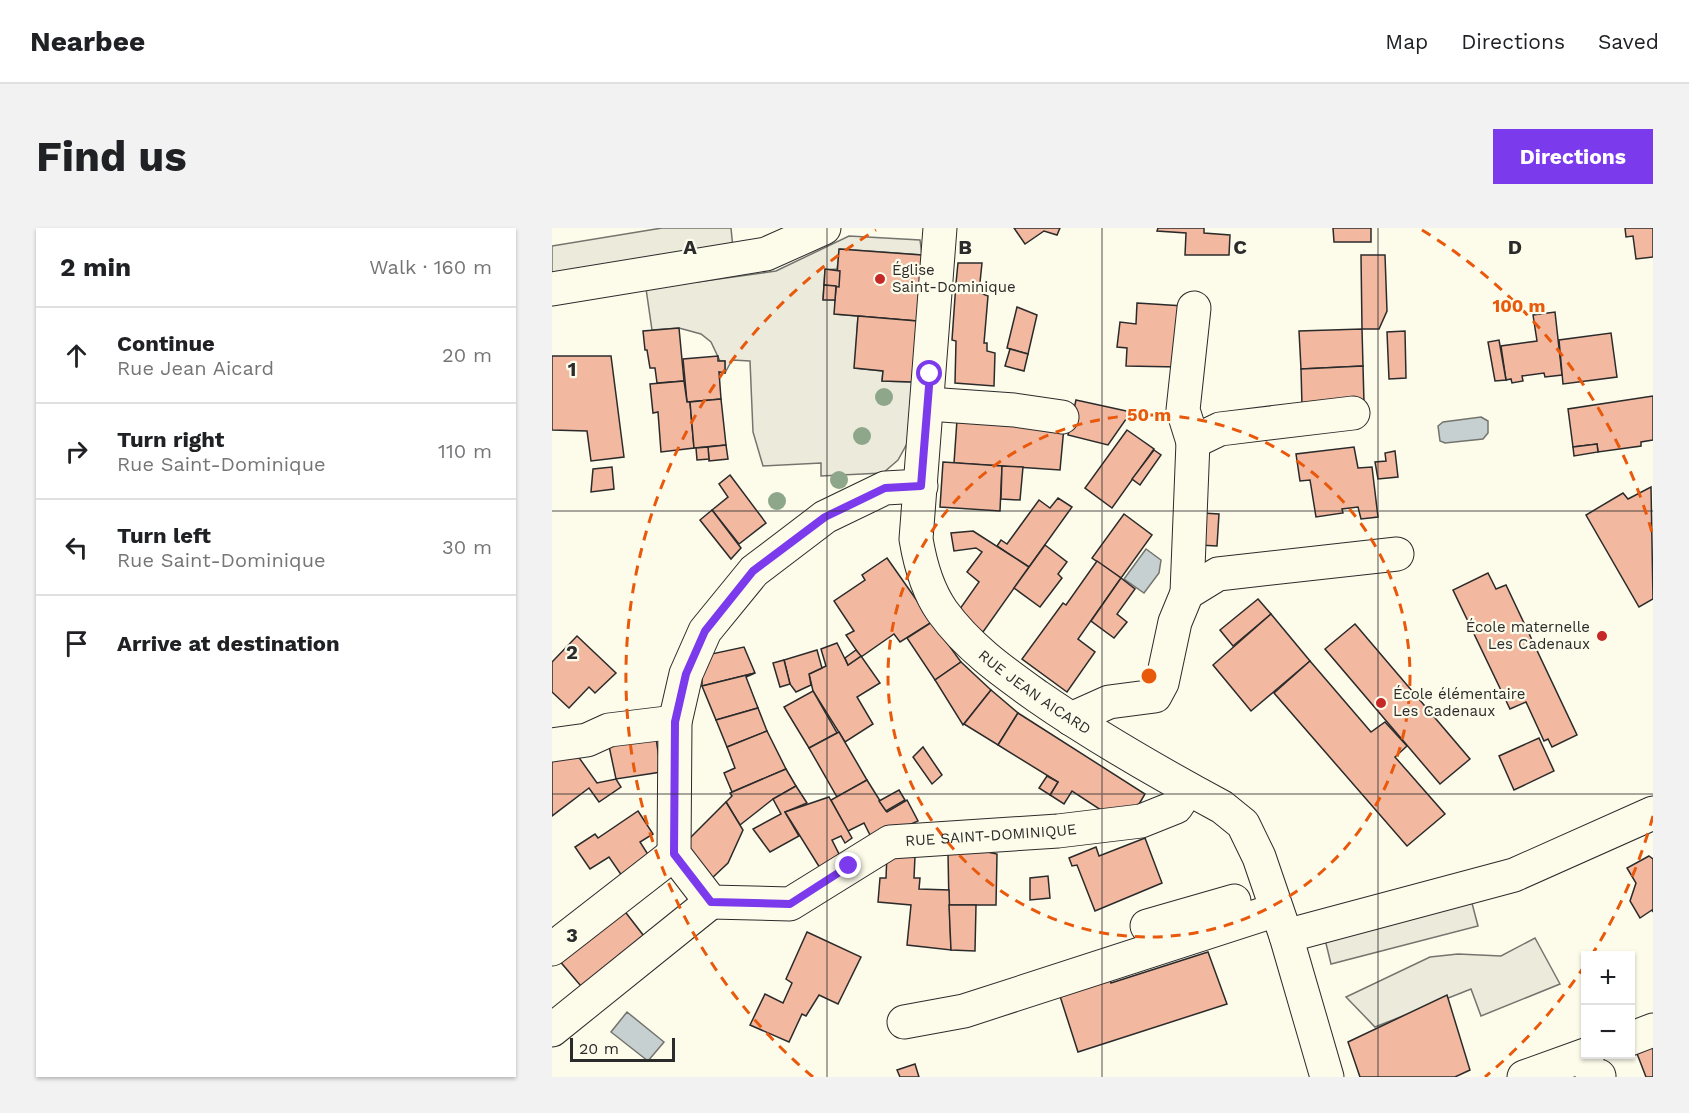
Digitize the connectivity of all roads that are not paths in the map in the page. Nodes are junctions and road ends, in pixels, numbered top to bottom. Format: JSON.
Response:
{"nodes":[{"id":1,"x":824,"y":228,"type":"edge"},
{"id":2,"x":940,"y":228,"type":"edge"},
{"id":3,"x":552,"y":290,"type":"edge"},
{"id":4,"x":1194,"y":308,"type":"dead end"},
{"id":5,"x":928,"y":404,"type":"junction"},
{"id":6,"x":1353,"y":413,"type":"dead end"},
{"id":7,"x":1062,"y":417,"type":"dead end"},
{"id":8,"x":1193,"y":442,"type":"junction"},
{"id":9,"x":921,"y":486,"type":"junction"},
{"id":10,"x":1397,"y":554,"type":"dead end"},
{"id":11,"x":1187,"y":593,"type":"junction"},
{"id":12,"x":1071,"y":719,"type":"junction"},
{"id":13,"x":675,"y":722,"type":"junction"},
{"id":14,"x":552,"y":745,"type":"edge"},
{"id":15,"x":1188,"y":789,"type":"junction"},
{"id":16,"x":1653,"y":813,"type":"edge"},
{"id":17,"x":674,"y":854,"type":"junction"},
{"id":18,"x":711,"y":902,"type":"junction"},
{"id":19,"x":1277,"y":912,"type":"junction"},
{"id":20,"x":1147,"y":926,"type":"dead end"},
{"id":21,"x":552,"y":949,"type":"edge"},
{"id":22,"x":904,"y":1022,"type":"dead end"},
{"id":23,"x":552,"y":1030,"type":"edge"},
{"id":24,"x":1653,"y":1030,"type":"edge"},
{"id":25,"x":1635,"y":1037,"type":"edge"},
{"id":26,"x":1593,"y":1069,"type":"edge"},
{"id":27,"x":1327,"y":1077,"type":"edge"},
{"id":28,"x":1524,"y":1077,"type":"edge"}],
"edges":[{"from":1,"to":3,"type":"street"},
{"from":2,"to":5,"type":"street","name":"RUE JEAN AICARD"},
{"from":4,"to":8,"type":"street"},
{"from":5,"to":7,"type":"street"},
{"from":5,"to":9,"type":"street","name":"RUE JEAN AICARD"},
{"from":6,"to":8,"type":"street"},
{"from":8,"to":11,"type":"street"},
{"from":9,"to":12,"type":"street","name":"RUE JEAN AICARD"},
{"from":9,"to":13,"type":"street"},
{"from":10,"to":11,"type":"street"},
{"from":11,"to":12,"type":"street"},
{"from":12,"to":15,"type":"street","name":"RUE JEAN AICARD"},
{"from":13,"to":14,"type":"street"},
{"from":13,"to":17,"type":"street"},
{"from":15,"to":18,"type":"street","name":"RUE SAINT-DOMINIQUE"},
{"from":15,"to":19,"type":"street","name":"RUE JEAN AICARD"},
{"from":16,"to":19,"type":"street"},
{"from":17,"to":18,"type":"street"},
{"from":17,"to":21,"type":"street"},
{"from":18,"to":23,"type":"street"},
{"from":19,"to":20,"type":"street"},
{"from":19,"to":22,"type":"street"},
{"from":19,"to":27,"type":"street","name":"RUE JEAN AICARD"},
{"from":24,"to":25,"type":"street"},
{"from":26,"to":28,"type":"street"}]}
